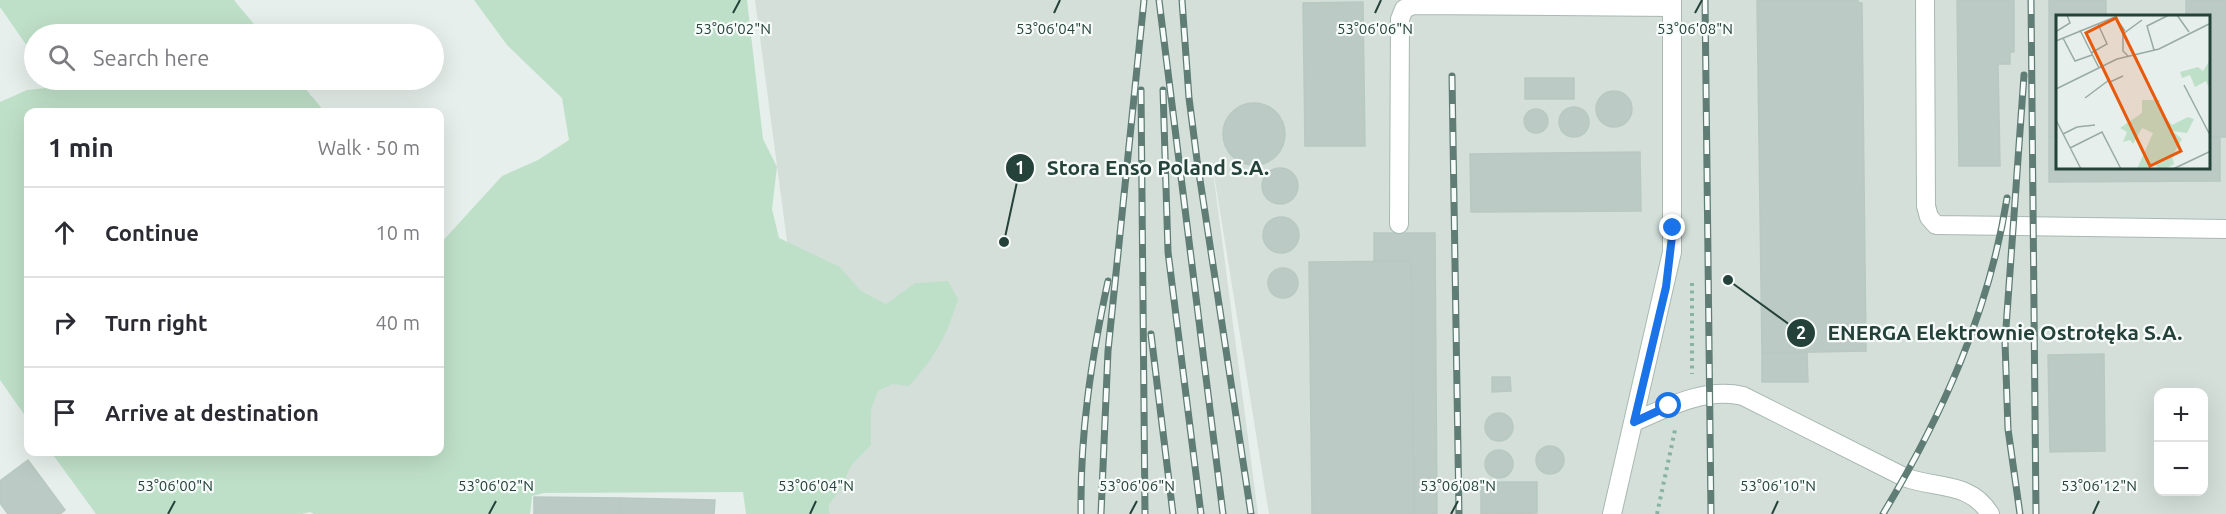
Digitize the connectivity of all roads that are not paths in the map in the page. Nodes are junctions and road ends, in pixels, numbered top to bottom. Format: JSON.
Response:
{"nodes":[{"id":1,"x":1924,"y":0,"type":"edge"},
{"id":2,"x":1443,"y":3,"type":"edge"},
{"id":3,"x":1672,"y":4,"type":"edge"},
{"id":4,"x":1399,"y":225,"type":"dead end"},
{"id":5,"x":2226,"y":229,"type":"edge"},
{"id":6,"x":1634,"y":422,"type":"junction"},
{"id":7,"x":1612,"y":514,"type":"edge"},
{"id":8,"x":1990,"y":514,"type":"edge"}],
"edges":[{"from":1,"to":5,"type":"lane"},
{"from":2,"to":3,"type":"lane"},
{"from":2,"to":4,"type":"lane"},
{"from":3,"to":6,"type":"lane"},
{"from":6,"to":7,"type":"lane"},
{"from":6,"to":8,"type":"lane"}]}
